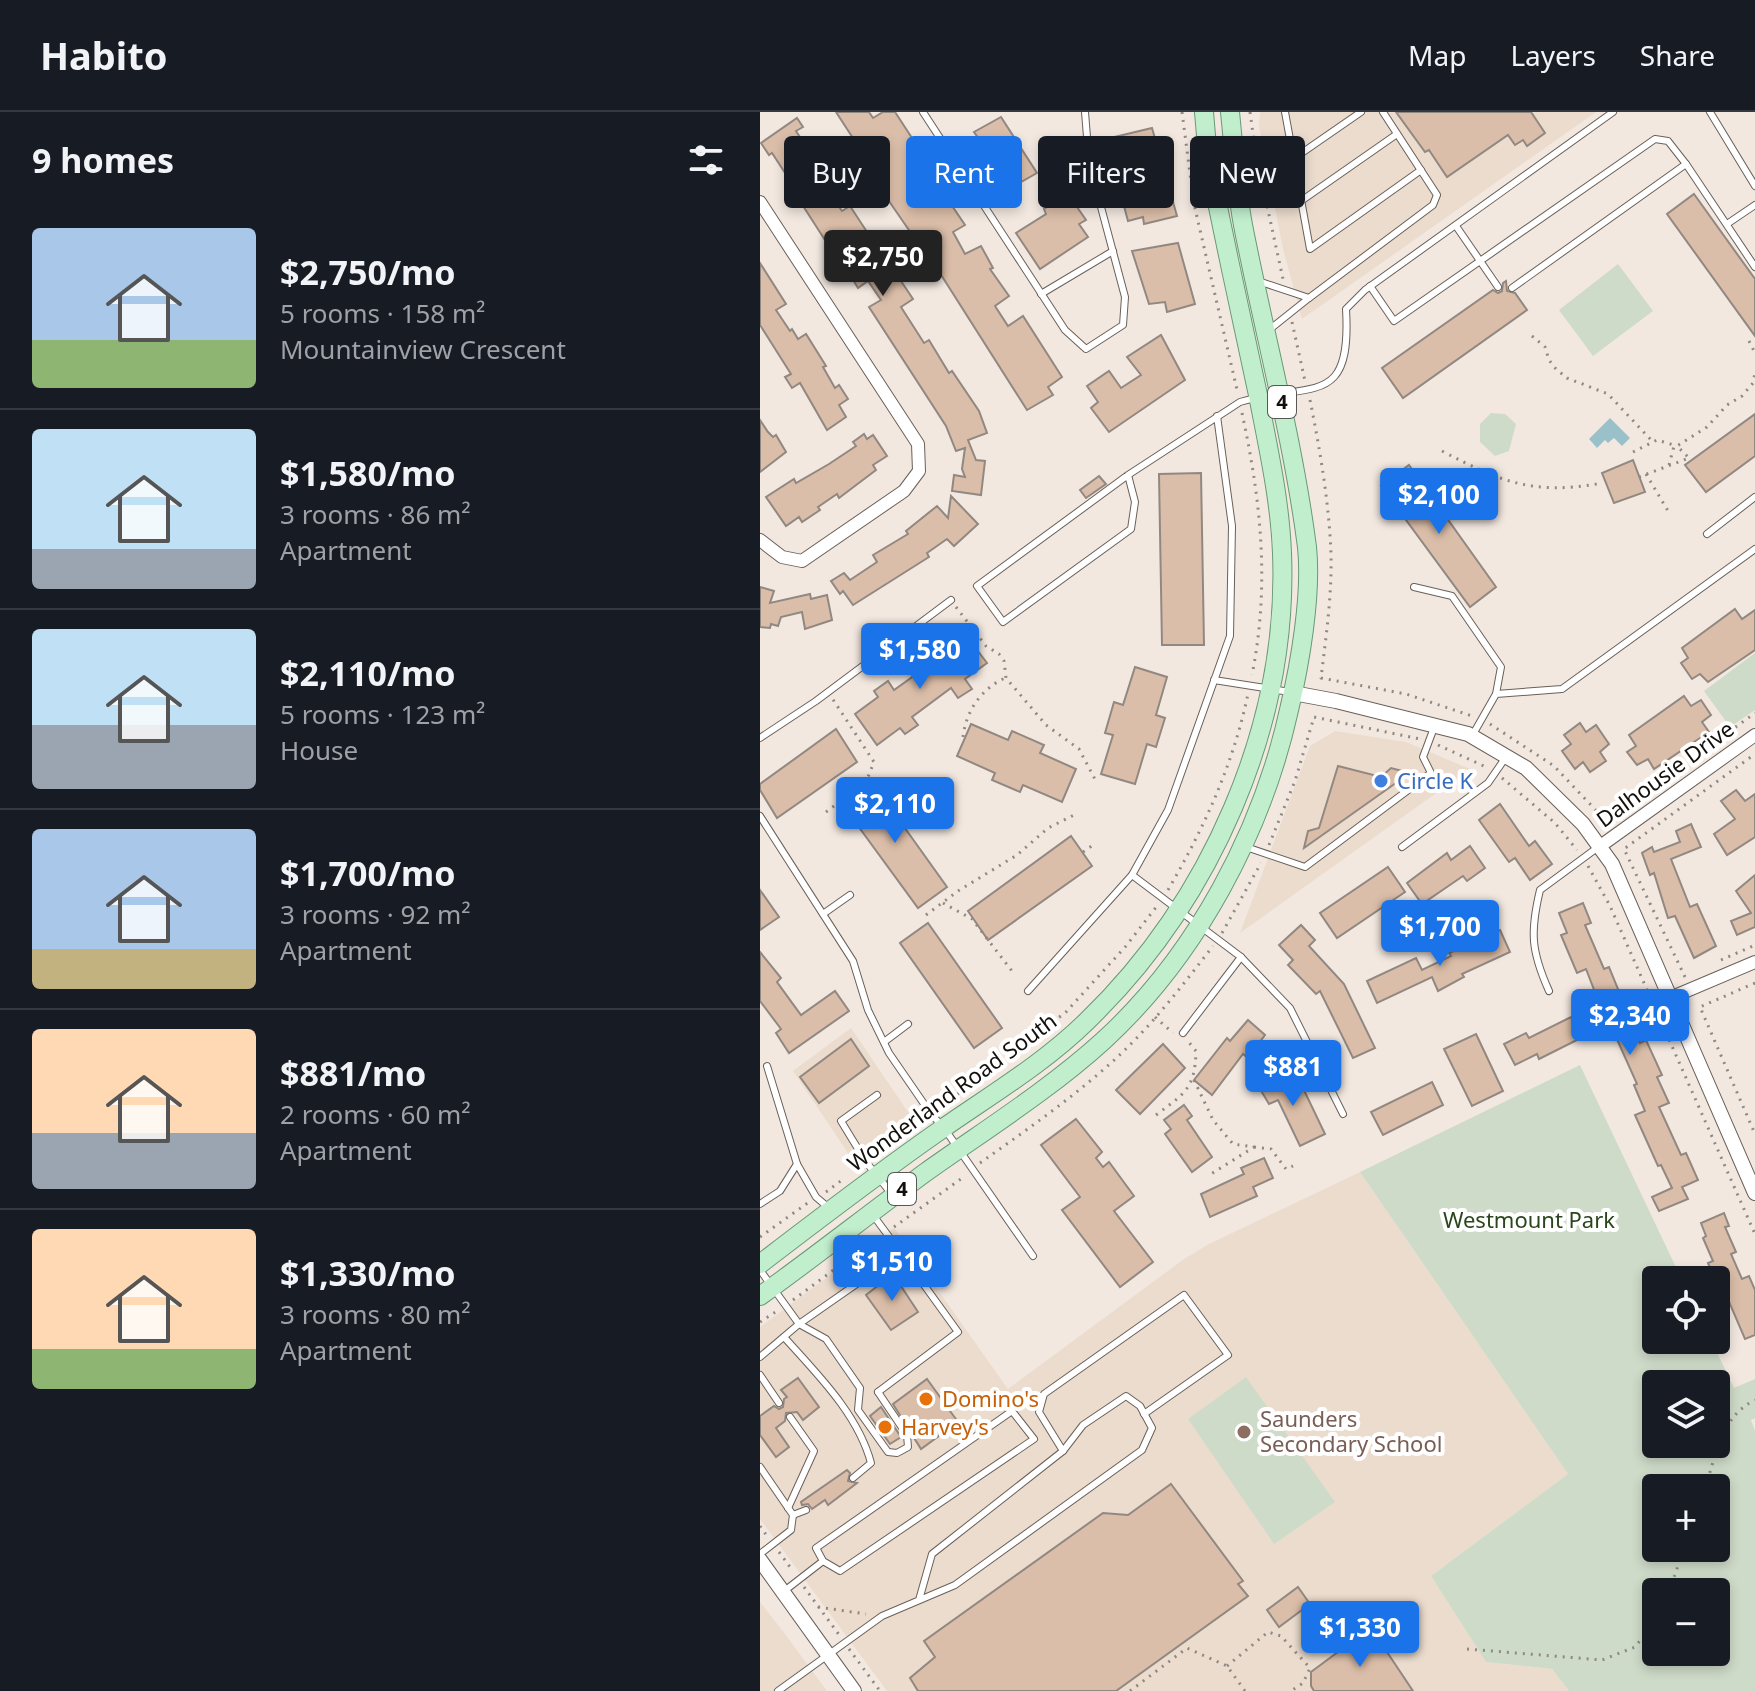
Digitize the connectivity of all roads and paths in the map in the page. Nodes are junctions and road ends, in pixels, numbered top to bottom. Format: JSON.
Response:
{"nodes":[{"id":1,"x":923,"y":112,"type":"edge"},
{"id":2,"x":1085,"y":112,"type":"edge"},
{"id":3,"x":1182,"y":112,"type":"edge"},
{"id":4,"x":1204,"y":112,"type":"edge"},
{"id":5,"x":1230,"y":112,"type":"edge"},
{"id":6,"x":1250,"y":112,"type":"edge"},
{"id":7,"x":1361,"y":112,"type":"edge"},
{"id":8,"x":1383,"y":112,"type":"edge"},
{"id":9,"x":1613,"y":112,"type":"edge"},
{"id":10,"x":1710,"y":112,"type":"edge"},
{"id":11,"x":1287,"y":113,"type":"edge"},
{"id":12,"x":1397,"y":134,"type":"junction"},
{"id":13,"x":1254,"y":136,"type":"edge"},
{"id":14,"x":1290,"y":136,"type":"edge"},
{"id":15,"x":1305,"y":151,"type":"edge"},
{"id":16,"x":1686,"y":164,"type":"junction"},
{"id":17,"x":1421,"y":170,"type":"junction"},
{"id":18,"x":1755,"y":186,"type":"edge"},
{"id":19,"x":1305,"y":198,"type":"edge"},
{"id":20,"x":760,"y":202,"type":"edge"},
{"id":21,"x":1755,"y":205,"type":"edge"},
{"id":22,"x":1302,"y":208,"type":"edge"},
{"id":23,"x":1727,"y":224,"type":"junction"},
{"id":24,"x":1456,"y":226,"type":"junction"},
{"id":25,"x":1113,"y":251,"type":"junction"},
{"id":26,"x":1480,"y":260,"type":"junction"},
{"id":27,"x":1755,"y":267,"type":"edge"},
{"id":28,"x":1255,"y":280,"type":"junction"},
{"id":29,"x":1370,"y":286,"type":"junction"},
{"id":30,"x":1498,"y":287,"type":"dead end"},
{"id":31,"x":1512,"y":288,"type":"dead end"},
{"id":32,"x":1041,"y":294,"type":"junction"},
{"id":33,"x":1309,"y":298,"type":"junction"},
{"id":34,"x":1267,"y":332,"type":"junction"},
{"id":35,"x":1532,"y":336,"type":"dead end"},
{"id":36,"x":1749,"y":341,"type":"dead end"},
{"id":37,"x":1755,"y":353,"type":"edge"},
{"id":38,"x":1755,"y":373,"type":"edge"},
{"id":39,"x":1308,"y":390,"type":"junction"},
{"id":40,"x":1280,"y":393,"type":"junction"},
{"id":41,"x":1249,"y":400,"type":"junction"},
{"id":42,"x":1217,"y":416,"type":"junction"},
{"id":43,"x":1653,"y":442,"type":"junction"},
{"id":44,"x":1676,"y":445,"type":"junction"},
{"id":45,"x":1442,"y":451,"type":"dead end"},
{"id":46,"x":1633,"y":452,"type":"dead end"},
{"id":47,"x":1669,"y":465,"type":"junction"},
{"id":48,"x":1646,"y":474,"type":"junction"},
{"id":49,"x":1128,"y":475,"type":"junction"},
{"id":50,"x":1639,"y":477,"type":"dead end"},
{"id":51,"x":1597,"y":484,"type":"dead end"},
{"id":52,"x":1755,"y":497,"type":"edge"},
{"id":53,"x":1668,"y":511,"type":"dead end"},
{"id":54,"x":1707,"y":534,"type":"dead end"},
{"id":55,"x":760,"y":540,"type":"edge"},
{"id":56,"x":1755,"y":549,"type":"edge"},
{"id":57,"x":1414,"y":587,"type":"dead end"},
{"id":58,"x":951,"y":600,"type":"joint"},
{"id":59,"x":1006,"y":678,"type":"junction"},
{"id":60,"x":1214,"y":680,"type":"junction"},
{"id":61,"x":1250,"y":685,"type":"junction"},
{"id":62,"x":1270,"y":688,"type":"junction"},
{"id":63,"x":827,"y":691,"type":"junction"},
{"id":64,"x":1293,"y":693,"type":"junction"},
{"id":65,"x":1496,"y":694,"type":"junction"},
{"id":66,"x":1755,"y":713,"type":"edge"},
{"id":67,"x":1481,"y":720,"type":"junction"},
{"id":68,"x":1435,"y":725,"type":"junction"},
{"id":69,"x":1755,"y":735,"type":"edge"},
{"id":70,"x":1472,"y":736,"type":"junction"},
{"id":71,"x":963,"y":737,"type":"dead end"},
{"id":72,"x":760,"y":738,"type":"edge"},
{"id":73,"x":861,"y":739,"type":"junction"},
{"id":74,"x":1431,"y":741,"type":"junction"},
{"id":75,"x":854,"y":744,"type":"dead end"},
{"id":76,"x":1755,"y":754,"type":"edge"},
{"id":77,"x":1506,"y":757,"type":"junction"},
{"id":78,"x":1496,"y":772,"type":"junction"},
{"id":79,"x":1097,"y":783,"type":"dead end"},
{"id":80,"x":826,"y":812,"type":"dead end"},
{"id":81,"x":1076,"y":814,"type":"dead end"},
{"id":82,"x":761,"y":819,"type":"edge"},
{"id":83,"x":1096,"y":843,"type":"dead end"},
{"id":84,"x":1243,"y":846,"type":"junction"},
{"id":85,"x":1402,"y":847,"type":"dead end"},
{"id":86,"x":1599,"y":847,"type":"junction"},
{"id":87,"x":1083,"y":852,"type":"dead end"},
{"id":88,"x":1266,"y":854,"type":"junction"},
{"id":89,"x":1584,"y":858,"type":"junction"},
{"id":90,"x":1132,"y":875,"type":"junction"},
{"id":91,"x":850,"y":895,"type":"dead end"},
{"id":92,"x":942,"y":902,"type":"junction"},
{"id":93,"x":1170,"y":905,"type":"junction"},
{"id":94,"x":823,"y":914,"type":"junction"},
{"id":95,"x":926,"y":915,"type":"dead end"},
{"id":96,"x":1198,"y":924,"type":"junction"},
{"id":97,"x":1218,"y":940,"type":"junction"},
{"id":98,"x":1755,"y":945,"type":"edge"},
{"id":99,"x":1241,"y":957,"type":"junction"},
{"id":100,"x":1755,"y":962,"type":"edge"},
{"id":101,"x":1713,"y":965,"type":"dead end"},
{"id":102,"x":1015,"y":975,"type":"dead end"},
{"id":103,"x":1684,"y":977,"type":"dead end"},
{"id":104,"x":1755,"y":983,"type":"edge"},
{"id":105,"x":1028,"y":991,"type":"dead end"},
{"id":106,"x":1549,"y":991,"type":"dead end"},
{"id":107,"x":1670,"y":998,"type":"junction"},
{"id":108,"x":1155,"y":1017,"type":"dead end"},
{"id":109,"x":908,"y":1024,"type":"dead end"},
{"id":110,"x":1183,"y":1033,"type":"junction"},
{"id":111,"x":884,"y":1042,"type":"junction"},
{"id":112,"x":767,"y":1066,"type":"dead end"},
{"id":113,"x":1194,"y":1080,"type":"junction"},
{"id":114,"x":877,"y":1095,"type":"dead end"},
{"id":115,"x":1343,"y":1114,"type":"dead end"},
{"id":116,"x":1156,"y":1115,"type":"dead end"},
{"id":117,"x":938,"y":1121,"type":"junction"},
{"id":118,"x":1755,"y":1134,"type":"edge"},
{"id":119,"x":1254,"y":1147,"type":"junction"},
{"id":120,"x":884,"y":1148,"type":"dead end"},
{"id":121,"x":959,"y":1149,"type":"junction"},
{"id":122,"x":980,"y":1163,"type":"dead end"},
{"id":123,"x":797,"y":1164,"type":"junction"},
{"id":124,"x":1293,"y":1166,"type":"dead end"},
{"id":125,"x":973,"y":1170,"type":"junction"},
{"id":126,"x":1211,"y":1174,"type":"dead end"},
{"id":127,"x":878,"y":1175,"type":"junction"},
{"id":128,"x":1755,"y":1193,"type":"edge"},
{"id":129,"x":893,"y":1196,"type":"junction"},
{"id":130,"x":816,"y":1197,"type":"junction"},
{"id":131,"x":828,"y":1201,"type":"junction"},
{"id":132,"x":760,"y":1204,"type":"edge"},
{"id":133,"x":871,"y":1213,"type":"junction"},
{"id":134,"x":885,"y":1233,"type":"junction"},
{"id":135,"x":1755,"y":1234,"type":"edge"},
{"id":136,"x":760,"y":1237,"type":"edge"},
{"id":137,"x":901,"y":1253,"type":"junction"},
{"id":138,"x":1033,"y":1256,"type":"dead end"},
{"id":139,"x":760,"y":1267,"type":"edge"},
{"id":140,"x":766,"y":1292,"type":"edge"},
{"id":141,"x":785,"y":1305,"type":"junction"},
{"id":142,"x":760,"y":1322,"type":"edge"},
{"id":143,"x":799,"y":1324,"type":"junction"},
{"id":144,"x":784,"y":1337,"type":"junction"},
{"id":145,"x":760,"y":1357,"type":"edge"},
{"id":146,"x":760,"y":1375,"type":"edge"},
{"id":147,"x":860,"y":1388,"type":"junction"},
{"id":148,"x":878,"y":1392,"type":"junction"},
{"id":149,"x":1755,"y":1400,"type":"edge"},
{"id":150,"x":779,"y":1403,"type":"dead end"},
{"id":151,"x":1144,"y":1414,"type":"junction"},
{"id":152,"x":790,"y":1417,"type":"dead end"},
{"id":153,"x":1063,"y":1451,"type":"junction"},
{"id":154,"x":760,"y":1467,"type":"edge"},
{"id":155,"x":1710,"y":1474,"type":"edge"},
{"id":156,"x":853,"y":1478,"type":"dead end"},
{"id":157,"x":788,"y":1508,"type":"junction"},
{"id":158,"x":806,"y":1510,"type":"dead end"},
{"id":159,"x":793,"y":1515,"type":"junction"},
{"id":160,"x":760,"y":1526,"type":"edge"},
{"id":161,"x":773,"y":1544,"type":"junction"},
{"id":162,"x":760,"y":1557,"type":"edge"},
{"id":163,"x":823,"y":1561,"type":"junction"},
{"id":164,"x":798,"y":1579,"type":"junction"},
{"id":165,"x":783,"y":1592,"type":"junction"},
{"id":166,"x":919,"y":1600,"type":"junction"},
{"id":167,"x":818,"y":1607,"type":"junction"},
{"id":168,"x":882,"y":1616,"type":"junction"},
{"id":169,"x":1642,"y":1638,"type":"edge"},
{"id":170,"x":846,"y":1643,"type":"junction"},
{"id":171,"x":1467,"y":1649,"type":"dead end"},
{"id":172,"x":829,"y":1656,"type":"junction"},
{"id":173,"x":1227,"y":1666,"type":"junction"},
{"id":174,"x":778,"y":1691,"type":"edge"},
{"id":175,"x":854,"y":1691,"type":"edge"},
{"id":176,"x":880,"y":1691,"type":"edge"},
{"id":177,"x":1130,"y":1691,"type":"edge"},
{"id":178,"x":1245,"y":1691,"type":"edge"},
{"id":179,"x":1291,"y":1691,"type":"edge"}],
"edges":[{"from":1,"to":32,"type":"lane"},
{"from":2,"to":25,"type":"lane"},
{"from":3,"to":41,"type":"path"},
{"from":4,"to":41,"type":"main road","name":"Wonderland Road South","number":"4"},
{"from":5,"to":28,"type":"main road","number":"4"},
{"from":6,"to":13,"type":"path"},
{"from":7,"to":15,"type":"lane"},
{"from":8,"to":12,"type":"lane"},
{"from":9,"to":24,"type":"lane"},
{"from":10,"to":18,"type":"lane"},
{"from":11,"to":14,"type":"lane"},
{"from":12,"to":17,"type":"lane"},
{"from":12,"to":19,"type":"lane"},
{"from":16,"to":23,"type":"lane"},
{"from":16,"to":26,"type":"lane"},
{"from":16,"to":31,"type":"lane"},
{"from":17,"to":22,"type":"lane"},
{"from":17,"to":33,"type":"lane"},
{"from":20,"to":55,"type":"street"},
{"from":21,"to":23,"type":"lane"},
{"from":23,"to":27,"type":"lane"},
{"from":24,"to":26,"type":"lane"},
{"from":24,"to":29,"type":"lane"},
{"from":25,"to":32,"type":"lane"},
{"from":25,"to":32,"type":"lane"},
{"from":26,"to":29,"type":"lane"},
{"from":26,"to":30,"type":"lane"},
{"from":28,"to":33,"type":"lane"},
{"from":28,"to":34,"type":"main road","number":"4"},
{"from":29,"to":39,"type":"lane"},
{"from":33,"to":34,"type":"lane"},
{"from":34,"to":40,"type":"main road","number":"4"},
{"from":35,"to":43,"type":"path"},
{"from":36,"to":37,"type":"path"},
{"from":38,"to":44,"type":"path"},
{"from":39,"to":40,"type":"lane"},
{"from":39,"to":67,"type":"path"},
{"from":40,"to":41,"type":"lane"},
{"from":40,"to":64,"type":"main road","number":"4"},
{"from":41,"to":42,"type":"lane"},
{"from":41,"to":61,"type":"path"},
{"from":41,"to":62,"type":"main road","name":"Wonderland Road South","number":"4"},
{"from":42,"to":49,"type":"lane"},
{"from":42,"to":60,"type":"lane"},
{"from":43,"to":44,"type":"path"},
{"from":43,"to":46,"type":"path"},
{"from":44,"to":47,"type":"path"},
{"from":44,"to":47,"type":"path"},
{"from":45,"to":51,"type":"path"},
{"from":47,"to":48,"type":"path"},
{"from":48,"to":50,"type":"path"},
{"from":48,"to":53,"type":"path"},
{"from":49,"to":49,"type":"lane"},
{"from":52,"to":54,"type":"lane"},
{"from":56,"to":65,"type":"lane"},
{"from":57,"to":65,"type":"lane"},
{"from":58,"to":59,"type":"path"},
{"from":58,"to":63,"type":"lane"},
{"from":59,"to":71,"type":"path"},
{"from":59,"to":79,"type":"path"},
{"from":60,"to":61,"type":"lane"},
{"from":60,"to":90,"type":"lane"},
{"from":61,"to":62,"type":"lane"},
{"from":61,"to":93,"type":"path"},
{"from":62,"to":64,"type":"lane"},
{"from":62,"to":93,"type":"main road","name":"Wonderland Road South","number":"4"},
{"from":63,"to":72,"type":"lane"},
{"from":63,"to":73,"type":"path"},
{"from":64,"to":68,"type":"street"},
{"from":64,"to":84,"type":"main road","number":"4"},
{"from":65,"to":67,"type":"lane"},
{"from":66,"to":67,"type":"path"},
{"from":67,"to":70,"type":"lane"},
{"from":68,"to":70,"type":"street"},
{"from":68,"to":74,"type":"lane"},
{"from":69,"to":86,"type":"street","name":"Dalhousie Drive"},
{"from":70,"to":77,"type":"street"},
{"from":73,"to":75,"type":"path"},
{"from":73,"to":80,"type":"path"},
{"from":74,"to":78,"type":"path"},
{"from":74,"to":88,"type":"lane"},
{"from":74,"to":88,"type":"path"},
{"from":76,"to":103,"type":"path"},
{"from":77,"to":78,"type":"lane"},
{"from":77,"to":86,"type":"street"},
{"from":78,"to":85,"type":"lane"},
{"from":78,"to":89,"type":"path"},
{"from":81,"to":92,"type":"path"},
{"from":82,"to":94,"type":"lane"},
{"from":83,"to":87,"type":"path"},
{"from":84,"to":88,"type":"lane"},
{"from":84,"to":96,"type":"main road","number":"4"},
{"from":86,"to":89,"type":"lane"},
{"from":86,"to":107,"type":"street"},
{"from":88,"to":97,"type":"path"},
{"from":89,"to":106,"type":"lane"},
{"from":89,"to":135,"type":"path"},
{"from":90,"to":93,"type":"lane"},
{"from":90,"to":105,"type":"lane"},
{"from":91,"to":94,"type":"lane"},
{"from":92,"to":95,"type":"path"},
{"from":92,"to":102,"type":"path"},
{"from":93,"to":96,"type":"lane"},
{"from":93,"to":117,"type":"path"},
{"from":93,"to":117,"type":"main road","name":"Wonderland Road South","number":"4"},
{"from":94,"to":111,"type":"lane"},
{"from":96,"to":97,"type":"lane"},
{"from":96,"to":121,"type":"main road","number":"4"},
{"from":97,"to":99,"type":"lane"},
{"from":98,"to":101,"type":"path"},
{"from":99,"to":110,"type":"lane"},
{"from":99,"to":115,"type":"lane"},
{"from":100,"to":107,"type":"street"},
{"from":104,"to":118,"type":"path"},
{"from":107,"to":128,"type":"street"},
{"from":108,"to":110,"type":"path"},
{"from":109,"to":111,"type":"lane"},
{"from":110,"to":113,"type":"path"},
{"from":111,"to":117,"type":"lane"},
{"from":112,"to":123,"type":"lane"},
{"from":113,"to":116,"type":"path"},
{"from":113,"to":119,"type":"path"},
{"from":114,"to":127,"type":"lane"},
{"from":117,"to":120,"type":"path"},
{"from":117,"to":121,"type":"lane"},
{"from":117,"to":127,"type":"main road","name":"Wonderland Road South","number":"4"},
{"from":119,"to":124,"type":"path"},
{"from":119,"to":126,"type":"path"},
{"from":121,"to":125,"type":"lane"},
{"from":121,"to":129,"type":"main road","number":"4"},
{"from":122,"to":125,"type":"path"},
{"from":123,"to":130,"type":"lane"},
{"from":123,"to":132,"type":"lane"},
{"from":125,"to":134,"type":"path"},
{"from":125,"to":138,"type":"lane"},
{"from":127,"to":129,"type":"lane"},
{"from":127,"to":131,"type":"main road","name":"Wonderland Road South","number":"4"},
{"from":129,"to":133,"type":"main road","number":"4"},
{"from":130,"to":131,"type":"lane"},
{"from":130,"to":131,"type":"path"},
{"from":130,"to":136,"type":"path"},
{"from":131,"to":139,"type":"main road","name":"Wonderland Road South","number":"4"},
{"from":133,"to":134,"type":"lane"},
{"from":133,"to":140,"type":"main road","number":"4"},
{"from":134,"to":137,"type":"lane"},
{"from":134,"to":141,"type":"path"},
{"from":137,"to":143,"type":"lane"},
{"from":137,"to":148,"type":"lane"},
{"from":139,"to":140,"type":"lane"},
{"from":140,"to":141,"type":"lane"},
{"from":141,"to":142,"type":"path"},
{"from":141,"to":143,"type":"lane"},
{"from":143,"to":144,"type":"lane"},
{"from":143,"to":147,"type":"lane"},
{"from":144,"to":145,"type":"lane"},
{"from":144,"to":156,"type":"lane"},
{"from":146,"to":150,"type":"lane"},
{"from":147,"to":148,"type":"lane"},
{"from":147,"to":148,"type":"lane"},
{"from":149,"to":155,"type":"path"},
{"from":151,"to":153,"type":"lane"},
{"from":151,"to":153,"type":"lane"},
{"from":151,"to":166,"type":"lane"},
{"from":152,"to":157,"type":"lane"},
{"from":153,"to":166,"type":"lane"},
{"from":154,"to":157,"type":"lane"},
{"from":157,"to":159,"type":"lane"},
{"from":158,"to":159,"type":"lane"},
{"from":159,"to":161,"type":"lane"},
{"from":160,"to":161,"type":"path"},
{"from":161,"to":162,"type":"lane"},
{"from":161,"to":164,"type":"path"},
{"from":162,"to":165,"type":"street"},
{"from":163,"to":163,"type":"lane"},
{"from":163,"to":164,"type":"lane"},
{"from":164,"to":165,"type":"lane"},
{"from":164,"to":167,"type":"path"},
{"from":165,"to":172,"type":"street"},
{"from":166,"to":168,"type":"lane"},
{"from":167,"to":168,"type":"path"},
{"from":167,"to":170,"type":"path"},
{"from":168,"to":170,"type":"lane"},
{"from":169,"to":171,"type":"path"},
{"from":170,"to":172,"type":"lane"},
{"from":170,"to":176,"type":"path"},
{"from":172,"to":174,"type":"lane"},
{"from":172,"to":175,"type":"street"},
{"from":173,"to":177,"type":"path"},
{"from":173,"to":178,"type":"path"},
{"from":173,"to":179,"type":"path"}]}
